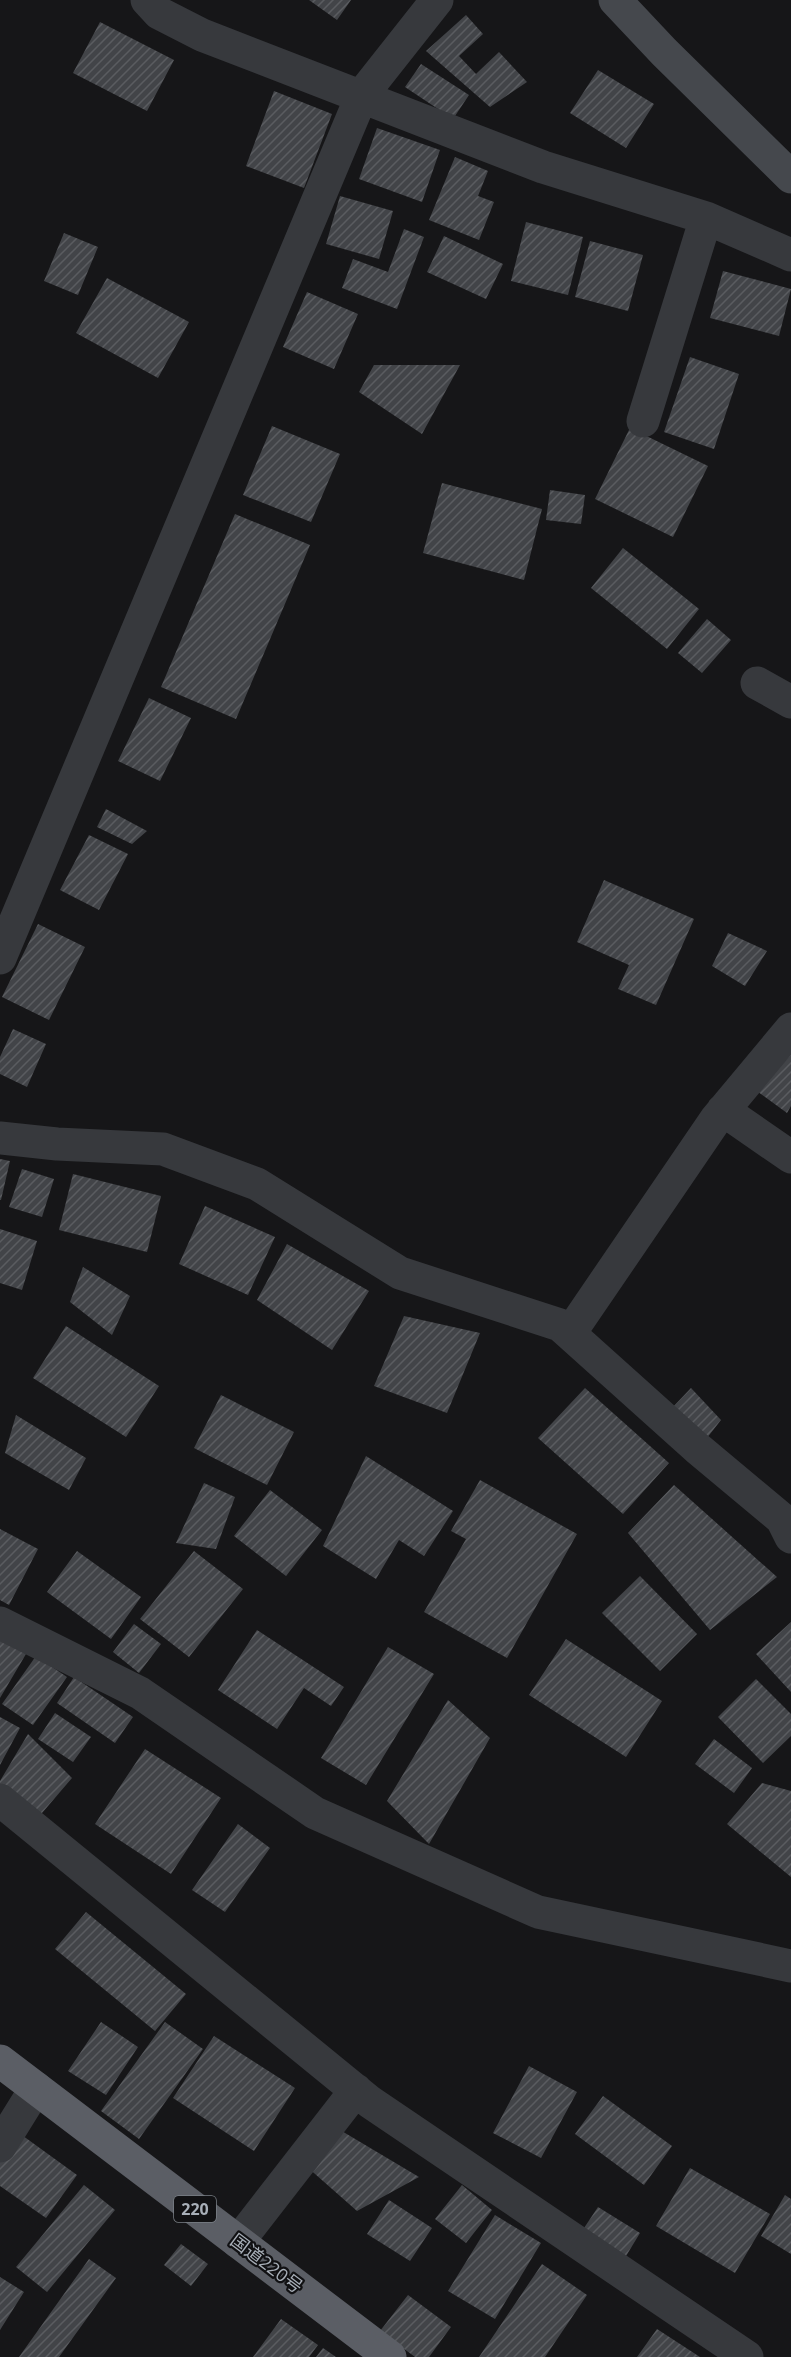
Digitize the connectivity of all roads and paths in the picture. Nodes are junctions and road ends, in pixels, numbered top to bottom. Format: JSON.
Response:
{"nodes":[{"id":1,"x":147,"y":0,"type":"edge"},
{"id":2,"x":437,"y":0,"type":"edge"},
{"id":3,"x":615,"y":0,"type":"edge"},
{"id":4,"x":362,"y":95,"type":"junction"},
{"id":5,"x":791,"y":177,"type":"edge"},
{"id":6,"x":706,"y":218,"type":"junction"},
{"id":7,"x":791,"y":255,"type":"edge"},
{"id":8,"x":643,"y":421,"type":"dead end"},
{"id":9,"x":757,"y":683,"type":"dead end"},
{"id":10,"x":791,"y":702,"type":"edge"},
{"id":11,"x":0,"y":958,"type":"edge"},
{"id":12,"x":791,"y":1029,"type":"edge"},
{"id":13,"x":723,"y":1110,"type":"junction"},
{"id":14,"x":0,"y":1138,"type":"edge"},
{"id":15,"x":791,"y":1158,"type":"edge"},
{"id":16,"x":570,"y":1334,"type":"junction"},
{"id":17,"x":791,"y":1537,"type":"edge"},
{"id":18,"x":0,"y":1623,"type":"edge"},
{"id":19,"x":0,"y":1800,"type":"edge"},
{"id":20,"x":791,"y":1966,"type":"edge"},
{"id":21,"x":0,"y":2061,"type":"edge"},
{"id":22,"x":36,"y":2088,"type":"junction"},
{"id":23,"x":356,"y":2090,"type":"junction"},
{"id":24,"x":0,"y":2145,"type":"edge"},
{"id":25,"x":238,"y":2241,"type":"junction"},
{"id":26,"x":390,"y":2357,"type":"edge"},
{"id":27,"x":747,"y":2357,"type":"edge"}],
"edges":[{"from":1,"to":4,"type":"street"},
{"from":2,"to":4,"type":"street"},
{"from":3,"to":5,"type":"main road"},
{"from":4,"to":6,"type":"street"},
{"from":4,"to":11,"type":"street"},
{"from":6,"to":7,"type":"street"},
{"from":6,"to":8,"type":"street"},
{"from":9,"to":10,"type":"street"},
{"from":12,"to":13,"type":"street"},
{"from":13,"to":15,"type":"street"},
{"from":13,"to":16,"type":"street"},
{"from":14,"to":16,"type":"street"},
{"from":16,"to":17,"type":"street"},
{"from":18,"to":20,"type":"street"},
{"from":19,"to":23,"type":"street"},
{"from":21,"to":22,"type":"highway","name":"国道220号","number":"220"},
{"from":22,"to":24,"type":"street"},
{"from":22,"to":25,"type":"highway","name":"国道220号","number":"220"},
{"from":23,"to":25,"type":"street"},
{"from":23,"to":27,"type":"street"},
{"from":25,"to":26,"type":"highway","name":"国道220号","number":"220"}]}
